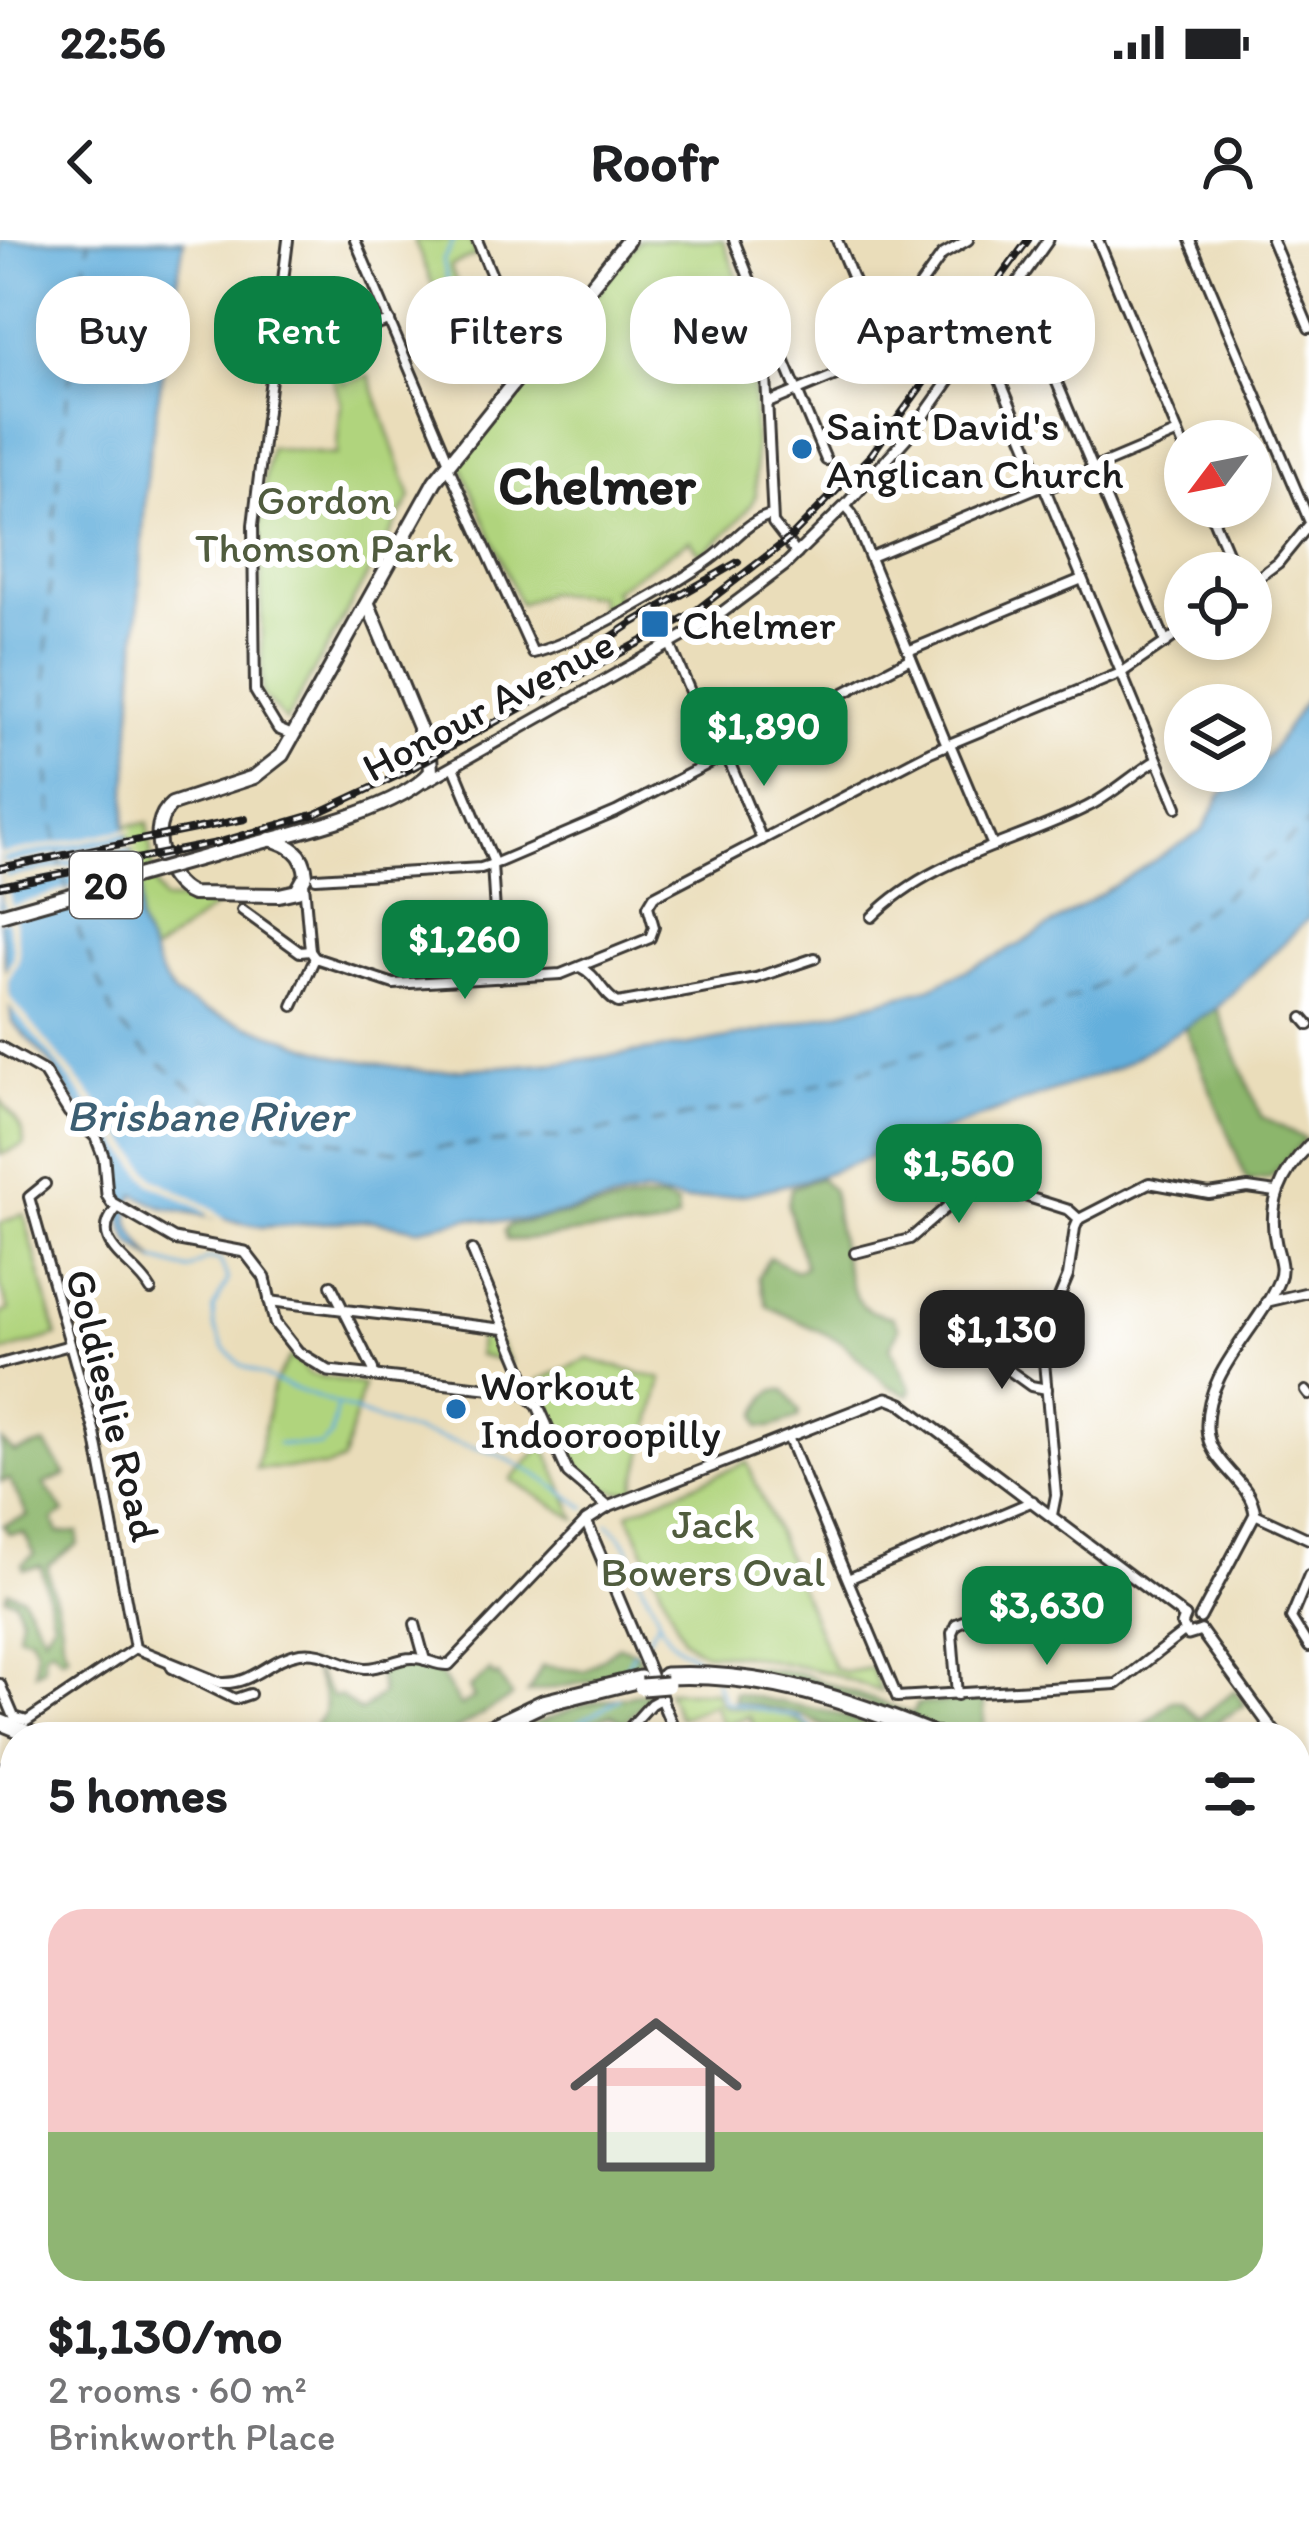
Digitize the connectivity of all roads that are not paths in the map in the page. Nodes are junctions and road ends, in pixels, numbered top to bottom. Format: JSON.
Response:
{"nodes":[{"id":1,"x":288,"y":240,"type":"edge"},
{"id":2,"x":355,"y":240,"type":"edge"},
{"id":3,"x":477,"y":240,"type":"edge"},
{"id":4,"x":628,"y":240,"type":"edge"},
{"id":5,"x":734,"y":240,"type":"edge"},
{"id":6,"x":837,"y":240,"type":"edge"},
{"id":7,"x":968,"y":240,"type":"edge"},
{"id":8,"x":1048,"y":240,"type":"edge"},
{"id":9,"x":1098,"y":240,"type":"edge"},
{"id":10,"x":1190,"y":240,"type":"edge"},
{"id":11,"x":1272,"y":240,"type":"edge"},
{"id":12,"x":939,"y":242,"type":"edge"},
{"id":13,"x":946,"y":252,"type":"junction"},
{"id":14,"x":283,"y":276,"type":"edge"},
{"id":15,"x":492,"y":276,"type":"edge"},
{"id":16,"x":600,"y":276,"type":"edge"},
{"id":17,"x":749,"y":276,"type":"edge"},
{"id":18,"x":852,"y":276,"type":"edge"},
{"id":19,"x":929,"y":276,"type":"edge"},
{"id":20,"x":1023,"y":276,"type":"edge"},
{"id":21,"x":389,"y":321,"type":"junction"},
{"id":22,"x":382,"y":323,"type":"edge"},
{"id":23,"x":1309,"y":328,"type":"edge"},
{"id":24,"x":791,"y":376,"type":"edge"},
{"id":25,"x":269,"y":384,"type":"edge"},
{"id":26,"x":513,"y":384,"type":"edge"},
{"id":27,"x":767,"y":384,"type":"edge"},
{"id":28,"x":819,"y":384,"type":"edge"},
{"id":29,"x":947,"y":384,"type":"edge"},
{"id":30,"x":1001,"y":384,"type":"edge"},
{"id":31,"x":1057,"y":384,"type":"edge"},
{"id":32,"x":798,"y":393,"type":"junction"},
{"id":33,"x":768,"y":403,"type":"junction"},
{"id":34,"x":1172,"y":420,"type":"edge"},
{"id":35,"x":1164,"y":440,"type":"edge"},
{"id":36,"x":826,"y":460,"type":"dead end"},
{"id":37,"x":448,"y":464,"type":"junction"},
{"id":38,"x":1092,"y":469,"type":"junction"},
{"id":39,"x":1044,"y":487,"type":"junction"},
{"id":40,"x":845,"y":506,"type":"junction"},
{"id":41,"x":772,"y":515,"type":"junction"},
{"id":42,"x":1309,"y":523,"type":"edge"},
{"id":43,"x":797,"y":554,"type":"junction"},
{"id":44,"x":870,"y":557,"type":"junction"},
{"id":45,"x":1272,"y":567,"type":"edge"},
{"id":46,"x":1082,"y":579,"type":"junction"},
{"id":47,"x":368,"y":604,"type":"junction"},
{"id":48,"x":1164,"y":638,"type":"edge"},
{"id":49,"x":670,"y":644,"type":"junction"},
{"id":50,"x":1164,"y":644,"type":"edge"},
{"id":51,"x":910,"y":655,"type":"junction"},
{"id":52,"x":1121,"y":673,"type":"junction"},
{"id":53,"x":294,"y":732,"type":"junction"},
{"id":54,"x":949,"y":744,"type":"junction"},
{"id":55,"x":430,"y":754,"type":"junction"},
{"id":56,"x":722,"y":756,"type":"junction"},
{"id":57,"x":1157,"y":760,"type":"junction"},
{"id":58,"x":456,"y":766,"type":"junction"},
{"id":59,"x":418,"y":785,"type":"junction"},
{"id":60,"x":1177,"y":807,"type":"dead end"},
{"id":61,"x":270,"y":839,"type":"junction"},
{"id":62,"x":762,"y":840,"type":"junction"},
{"id":63,"x":993,"y":846,"type":"junction"},
{"id":64,"x":493,"y":864,"type":"junction"},
{"id":65,"x":310,"y":880,"type":"junction"},
{"id":66,"x":242,"y":910,"type":"dead end"},
{"id":67,"x":0,"y":915,"type":"edge"},
{"id":68,"x":872,"y":917,"type":"dead end"},
{"id":69,"x":312,"y":955,"type":"junction"},
{"id":70,"x":815,"y":958,"type":"dead end"},
{"id":71,"x":599,"y":959,"type":"junction"},
{"id":72,"x":580,"y":967,"type":"junction"},
{"id":73,"x":499,"y":978,"type":"junction"},
{"id":74,"x":598,"y":982,"type":"junction"},
{"id":75,"x":293,"y":1006,"type":"dead end"},
{"id":76,"x":1,"y":1046,"type":"edge"},
{"id":77,"x":1309,"y":1145,"type":"edge"},
{"id":78,"x":45,"y":1184,"type":"dead end"},
{"id":79,"x":1276,"y":1192,"type":"junction"},
{"id":80,"x":117,"y":1208,"type":"junction"},
{"id":81,"x":1079,"y":1219,"type":"junction"},
{"id":82,"x":472,"y":1250,"type":"dead end"},
{"id":83,"x":855,"y":1252,"type":"dead end"},
{"id":84,"x":331,"y":1285,"type":"dead end"},
{"id":85,"x":151,"y":1290,"type":"dead end"},
{"id":86,"x":1309,"y":1292,"type":"edge"},
{"id":87,"x":269,"y":1300,"type":"junction"},
{"id":88,"x":1266,"y":1302,"type":"junction"},
{"id":89,"x":341,"y":1308,"type":"junction"},
{"id":90,"x":504,"y":1329,"type":"junction"},
{"id":91,"x":70,"y":1345,"type":"junction"},
{"id":92,"x":974,"y":1345,"type":"dead end"},
{"id":93,"x":0,"y":1364,"type":"edge"},
{"id":94,"x":374,"y":1376,"type":"junction"},
{"id":95,"x":1047,"y":1389,"type":"junction"},
{"id":96,"x":524,"y":1392,"type":"junction"},
{"id":97,"x":788,"y":1437,"type":"junction"},
{"id":98,"x":1033,"y":1501,"type":"junction"},
{"id":99,"x":608,"y":1508,"type":"junction"},
{"id":100,"x":1255,"y":1514,"type":"junction"},
{"id":101,"x":1052,"y":1515,"type":"junction"},
{"id":102,"x":586,"y":1521,"type":"junction"},
{"id":103,"x":1309,"y":1539,"type":"edge"},
{"id":104,"x":1309,"y":1575,"type":"edge"},
{"id":105,"x":848,"y":1579,"type":"junction"},
{"id":106,"x":1033,"y":1609,"type":"dead end"},
{"id":107,"x":1185,"y":1618,"type":"junction"},
{"id":108,"x":1200,"y":1618,"type":"junction"},
{"id":109,"x":415,"y":1624,"type":"dead end"},
{"id":110,"x":1202,"y":1630,"type":"junction"},
{"id":111,"x":1184,"y":1632,"type":"junction"},
{"id":112,"x":1309,"y":1647,"type":"edge"},
{"id":113,"x":135,"y":1648,"type":"junction"},
{"id":114,"x":425,"y":1660,"type":"junction"},
{"id":115,"x":170,"y":1661,"type":"junction"},
{"id":116,"x":724,"y":1680,"type":"junction"},
{"id":117,"x":641,"y":1683,"type":"junction"},
{"id":118,"x":0,"y":1684,"type":"edge"},
{"id":119,"x":664,"y":1687,"type":"junction"},
{"id":120,"x":582,"y":1690,"type":"junction"},
{"id":121,"x":250,"y":1694,"type":"dead end"},
{"id":122,"x":957,"y":1695,"type":"junction"},
{"id":123,"x":16,"y":1722,"type":"edge"},
{"id":124,"x":31,"y":1722,"type":"edge"},
{"id":125,"x":487,"y":1722,"type":"edge"},
{"id":126,"x":502,"y":1722,"type":"edge"},
{"id":127,"x":525,"y":1722,"type":"edge"},
{"id":128,"x":635,"y":1722,"type":"edge"},
{"id":129,"x":673,"y":1722,"type":"edge"},
{"id":130,"x":875,"y":1722,"type":"edge"},
{"id":131,"x":897,"y":1722,"type":"edge"},
{"id":132,"x":1267,"y":1722,"type":"edge"}],
"edges":[{"from":1,"to":14,"type":"street"},
{"from":2,"to":21,"type":"street"},
{"from":3,"to":15,"type":"street"},
{"from":4,"to":16,"type":"main road","number":"20"},
{"from":5,"to":17,"type":"street"},
{"from":6,"to":18,"type":"street"},
{"from":7,"to":13,"type":"street"},
{"from":8,"to":20,"type":"street","name":"Honour Avenue"},
{"from":9,"to":34,"type":"street"},
{"from":10,"to":42,"type":"street"},
{"from":11,"to":23,"type":"street"},
{"from":12,"to":13,"type":"street"},
{"from":13,"to":19,"type":"street"},
{"from":21,"to":22,"type":"street"},
{"from":21,"to":37,"type":"street"},
{"from":24,"to":32,"type":"street"},
{"from":25,"to":53,"type":"street"},
{"from":26,"to":37,"type":"main road","number":"20"},
{"from":27,"to":33,"type":"street"},
{"from":28,"to":32,"type":"street"},
{"from":29,"to":40,"type":"street","name":"Honour Avenue"},
{"from":30,"to":39,"type":"street"},
{"from":31,"to":38,"type":"street"},
{"from":32,"to":33,"type":"street"},
{"from":32,"to":36,"type":"street"},
{"from":33,"to":41,"type":"street"},
{"from":35,"to":38,"type":"street"},
{"from":37,"to":41,"type":"street"},
{"from":37,"to":47,"type":"main road","number":"20"},
{"from":38,"to":39,"type":"street"},
{"from":38,"to":48,"type":"street"},
{"from":39,"to":44,"type":"street"},
{"from":39,"to":46,"type":"street"},
{"from":40,"to":43,"type":"street","name":"Honour Avenue"},
{"from":40,"to":44,"type":"street"},
{"from":41,"to":43,"type":"street"},
{"from":42,"to":45,"type":"street"},
{"from":43,"to":49,"type":"street","name":"Honour Avenue"},
{"from":44,"to":51,"type":"street"},
{"from":46,"to":51,"type":"street"},
{"from":46,"to":52,"type":"street"},
{"from":47,"to":53,"type":"main road","number":"20"},
{"from":47,"to":55,"type":"main road"},
{"from":49,"to":56,"type":"street"},
{"from":49,"to":58,"type":"street","name":"Honour Avenue"},
{"from":50,"to":52,"type":"street"},
{"from":51,"to":54,"type":"street"},
{"from":51,"to":56,"type":"street"},
{"from":52,"to":54,"type":"street"},
{"from":52,"to":57,"type":"street"},
{"from":53,"to":65,"type":"main road","number":"20"},
{"from":54,"to":62,"type":"street"},
{"from":54,"to":63,"type":"street"},
{"from":55,"to":58,"type":"street"},
{"from":55,"to":59,"type":"main road"},
{"from":56,"to":62,"type":"street"},
{"from":56,"to":64,"type":"street"},
{"from":57,"to":60,"type":"street"},
{"from":57,"to":63,"type":"street"},
{"from":58,"to":59,"type":"street","name":"Honour Avenue"},
{"from":58,"to":64,"type":"street"},
{"from":59,"to":61,"type":"main road","name":"Honour Avenue","number":"20"},
{"from":61,"to":65,"type":"main road"},
{"from":61,"to":67,"type":"main road","name":"Honour Avenue","number":"20","bridge":true},
{"from":62,"to":71,"type":"street"},
{"from":63,"to":68,"type":"street"},
{"from":64,"to":65,"type":"street"},
{"from":64,"to":73,"type":"street"},
{"from":65,"to":69,"type":"street"},
{"from":66,"to":69,"type":"street"},
{"from":69,"to":73,"type":"street"},
{"from":69,"to":75,"type":"street"},
{"from":70,"to":74,"type":"street"},
{"from":71,"to":72,"type":"street"},
{"from":71,"to":74,"type":"street"},
{"from":72,"to":73,"type":"street"},
{"from":72,"to":74,"type":"street"},
{"from":76,"to":80,"type":"street"},
{"from":77,"to":79,"type":"street"},
{"from":78,"to":91,"type":"street","name":"Goldieslie Road"},
{"from":79,"to":81,"type":"street"},
{"from":79,"to":88,"type":"street"},
{"from":80,"to":85,"type":"street"},
{"from":80,"to":87,"type":"street"},
{"from":81,"to":83,"type":"street"},
{"from":81,"to":95,"type":"street"},
{"from":82,"to":90,"type":"street"},
{"from":84,"to":89,"type":"street"},
{"from":86,"to":88,"type":"street"},
{"from":87,"to":89,"type":"street"},
{"from":87,"to":94,"type":"street"},
{"from":88,"to":100,"type":"street"},
{"from":89,"to":90,"type":"street"},
{"from":89,"to":94,"type":"street"},
{"from":90,"to":96,"type":"street"},
{"from":91,"to":93,"type":"street"},
{"from":91,"to":113,"type":"street","name":"Goldieslie Road"},
{"from":92,"to":95,"type":"street"},
{"from":94,"to":96,"type":"street"},
{"from":95,"to":101,"type":"street"},
{"from":96,"to":99,"type":"street"},
{"from":97,"to":98,"type":"street"},
{"from":97,"to":99,"type":"street"},
{"from":97,"to":105,"type":"street"},
{"from":98,"to":101,"type":"street"},
{"from":98,"to":105,"type":"street"},
{"from":99,"to":102,"type":"street"},
{"from":100,"to":103,"type":"street"},
{"from":100,"to":108,"type":"street"},
{"from":101,"to":107,"type":"street"},
{"from":102,"to":114,"type":"street"},
{"from":102,"to":119,"type":"street"},
{"from":104,"to":112,"type":"street"},
{"from":105,"to":122,"type":"street"},
{"from":106,"to":122,"type":"street"},
{"from":107,"to":108,"type":"street"},
{"from":107,"to":111,"type":"street"},
{"from":108,"to":110,"type":"street"},
{"from":109,"to":114,"type":"street"},
{"from":110,"to":111,"type":"street"},
{"from":110,"to":132,"type":"street"},
{"from":111,"to":122,"type":"street"},
{"from":113,"to":115,"type":"street"},
{"from":113,"to":124,"type":"street"},
{"from":114,"to":115,"type":"street"},
{"from":115,"to":121,"type":"street"},
{"from":116,"to":119,"type":"highway"},
{"from":116,"to":130,"type":"highway"},
{"from":116,"to":131,"type":"highway"},
{"from":117,"to":119,"type":"highway","bridge":true},
{"from":117,"to":120,"type":"highway"},
{"from":117,"to":127,"type":"highway"},
{"from":118,"to":123,"type":"street"},
{"from":119,"to":128,"type":"street"},
{"from":119,"to":129,"type":"street"},
{"from":120,"to":125,"type":"highway"},
{"from":120,"to":126,"type":"highway"}]}
